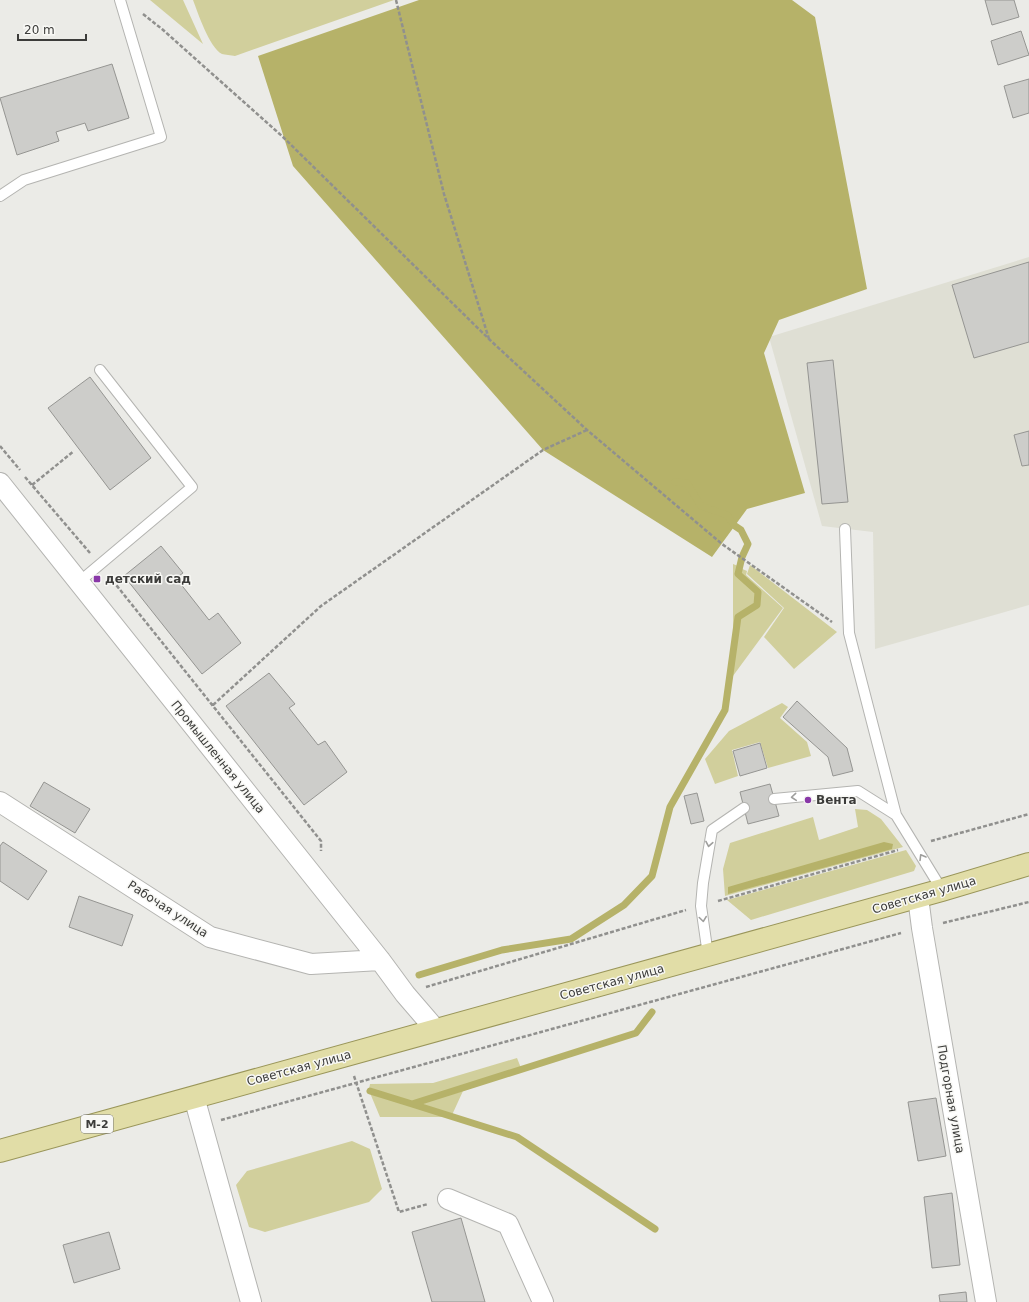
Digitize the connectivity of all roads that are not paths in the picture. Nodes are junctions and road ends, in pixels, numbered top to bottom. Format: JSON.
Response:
{"nodes":[{"id":1,"x":120,"y":0,"type":"edge"},
{"id":2,"x":0,"y":196,"type":"edge"},
{"id":3,"x":100,"y":370,"type":"dead end"},
{"id":4,"x":0,"y":483,"type":"edge"},
{"id":5,"x":845,"y":529,"type":"dead end"},
{"id":6,"x":79,"y":582,"type":"junction"},
{"id":7,"x":774,"y":799,"type":"dead end"},
{"id":8,"x":0,"y":802,"type":"edge"},
{"id":9,"x":744,"y":808,"type":"dead end"},
{"id":10,"x":896,"y":815,"type":"junction"},
{"id":11,"x":1029,"y":864,"type":"edge"},
{"id":12,"x":942,"y":890,"type":"junction"},
{"id":13,"x":918,"y":897,"type":"junction"},
{"id":14,"x":708,"y":955,"type":"junction"},
{"id":15,"x":380,"y":960,"type":"junction"},
{"id":16,"x":436,"y":1030,"type":"junction"},
{"id":17,"x":194,"y":1097,"type":"junction"},
{"id":18,"x":0,"y":1151,"type":"edge"},
{"id":19,"x":448,"y":1199,"type":"road end"},
{"id":20,"x":251,"y":1302,"type":"edge"},
{"id":21,"x":543,"y":1302,"type":"edge"},
{"id":22,"x":986,"y":1302,"type":"edge"}],
"edges":[{"from":1,"to":2,"type":"lane"},
{"from":3,"to":6,"type":"lane"},
{"from":4,"to":6,"type":"street","name":"Промышленная улица"},
{"from":5,"to":10,"type":"lane"},
{"from":6,"to":15,"type":"street","name":"Промышленная улица"},
{"from":10,"to":7,"type":"lane","one_way":true},
{"from":8,"to":15,"type":"street","name":"Рабочая улица"},
{"from":9,"to":14,"type":"lane","one_way":true},
{"from":12,"to":10,"type":"lane","one_way":true},
{"from":11,"to":12,"type":"main road","name":"Советская улица"},
{"from":12,"to":13,"type":"main road","name":"Советская улица"},
{"from":13,"to":14,"type":"main road","name":"Советская улица"},
{"from":13,"to":22,"type":"street","name":"Подгорная улица"},
{"from":14,"to":16,"type":"main road","name":"Советская улица"},
{"from":15,"to":16,"type":"street","name":"Промышленная улица"},
{"from":16,"to":17,"type":"main road","name":"Советская улица"},
{"from":17,"to":18,"type":"main road","number":"М-2"},
{"from":17,"to":20,"type":"street"},
{"from":19,"to":21,"type":"street"}]}
